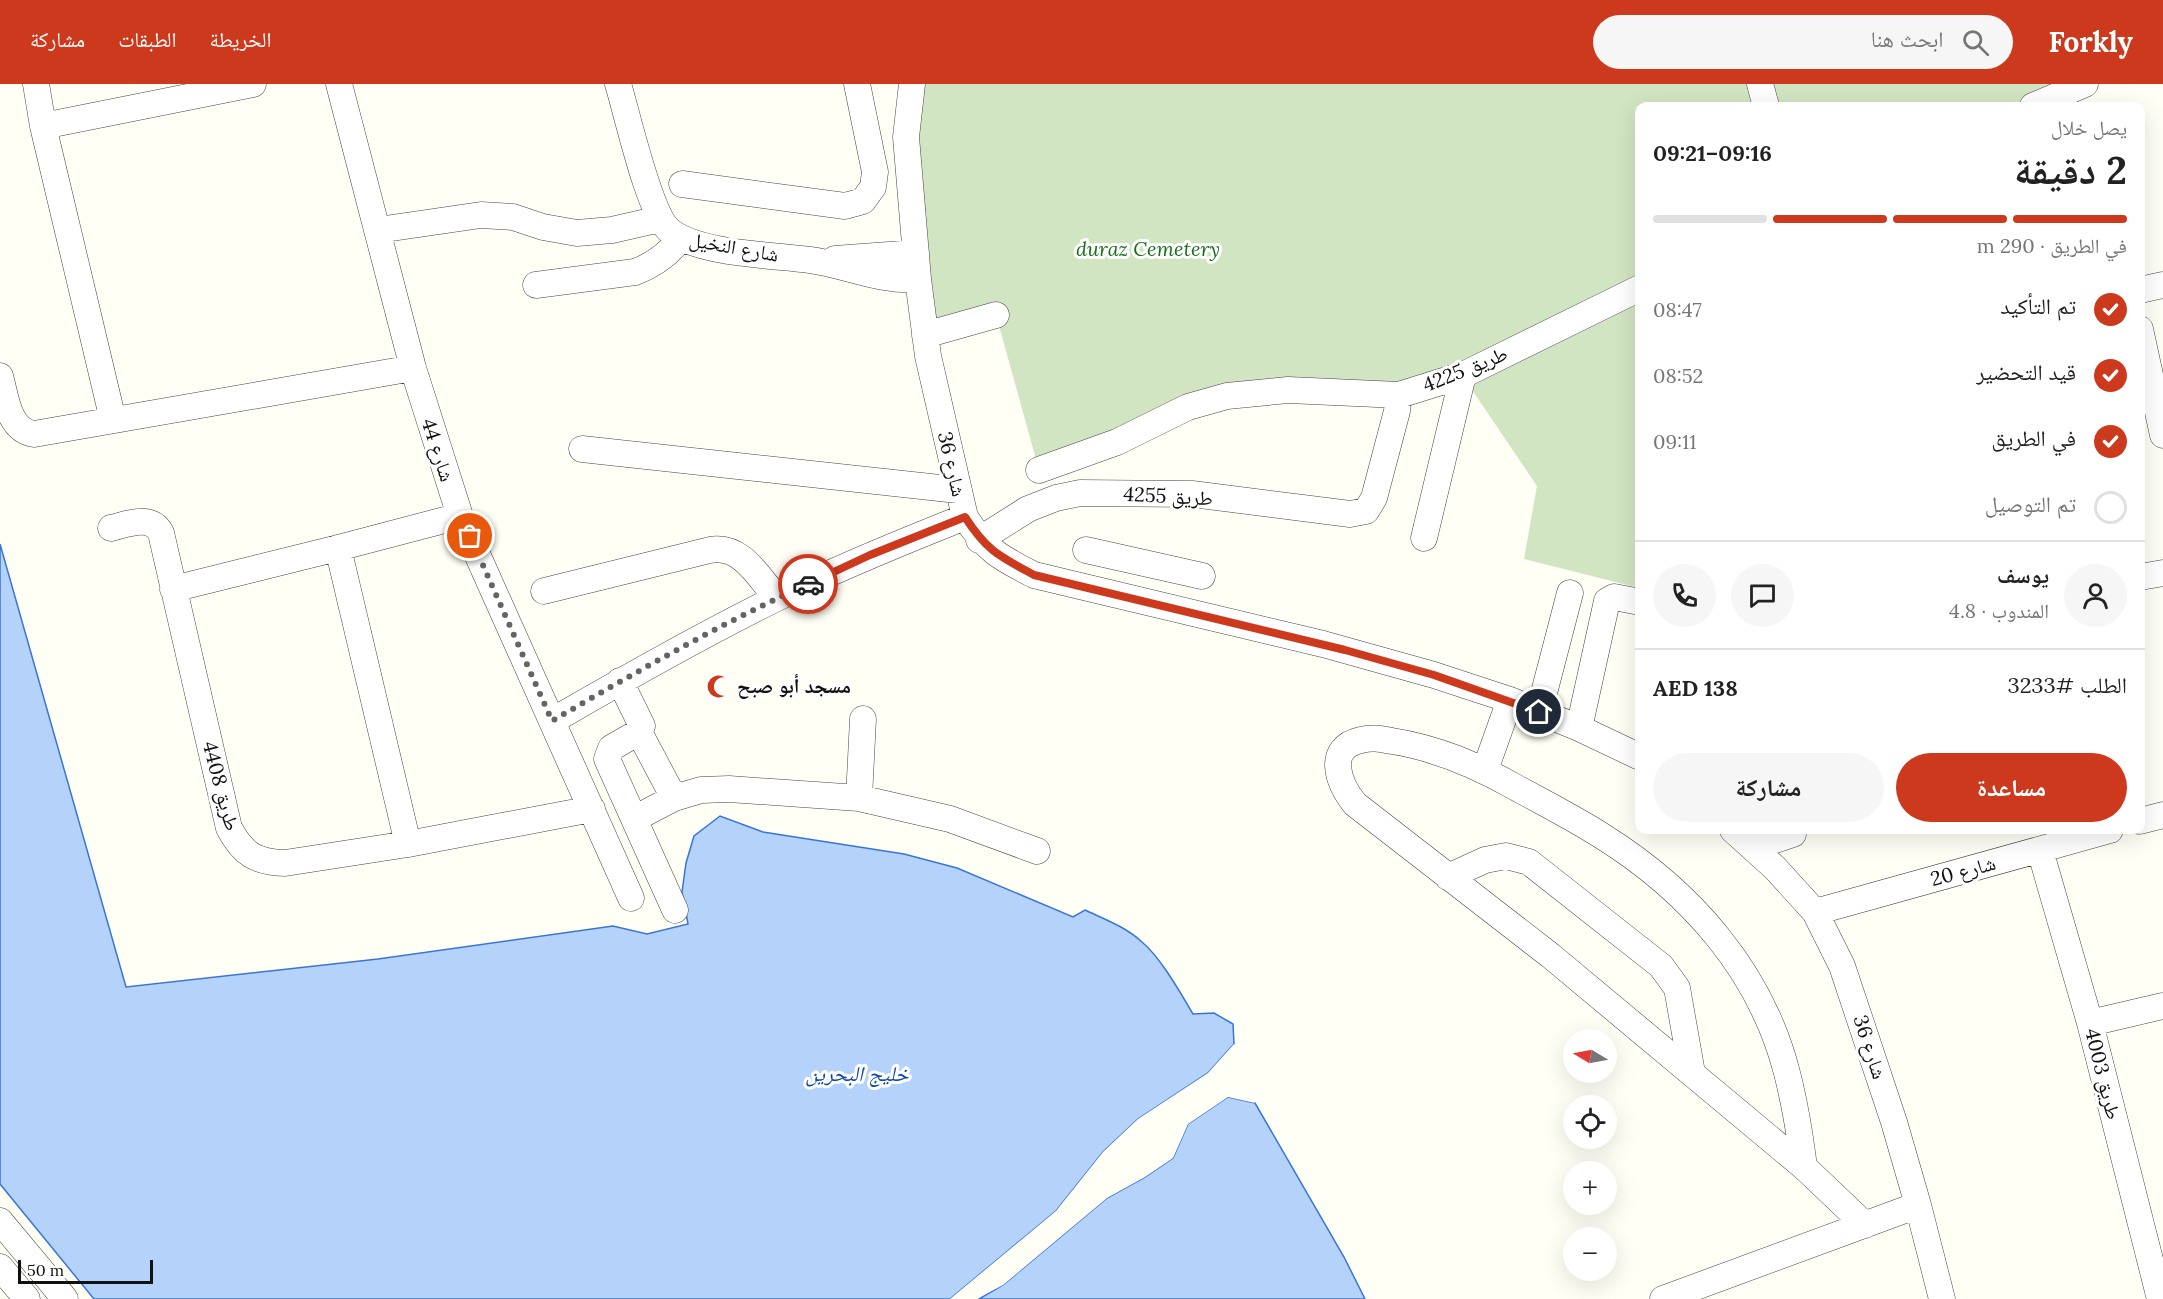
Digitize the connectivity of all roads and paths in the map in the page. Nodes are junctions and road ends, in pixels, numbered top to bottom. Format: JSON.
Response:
{"nodes":[{"id":1,"x":36,"y":84,"type":"edge"},
{"id":2,"x":253,"y":84,"type":"edge"},
{"id":3,"x":339,"y":84,"type":"edge"},
{"id":4,"x":618,"y":84,"type":"edge"},
{"id":5,"x":857,"y":84,"type":"edge"},
{"id":6,"x":912,"y":84,"type":"edge"},
{"id":7,"x":1760,"y":84,"type":"edge"},
{"id":8,"x":2072,"y":91,"type":"edge"},
{"id":9,"x":1765,"y":102,"type":"edge"},
{"id":10,"x":2043,"y":102,"type":"edge"},
{"id":11,"x":43,"y":126,"type":"junction"},
{"id":12,"x":682,"y":184,"type":"dead end"},
{"id":13,"x":660,"y":219,"type":"junction"},
{"id":14,"x":378,"y":230,"type":"junction"},
{"id":15,"x":681,"y":238,"type":"junction"},
{"id":16,"x":916,"y":253,"type":"junction"},
{"id":17,"x":814,"y":260,"type":"junction"},
{"id":18,"x":918,"y":279,"type":"junction"},
{"id":19,"x":536,"y":285,"type":"dead end"},
{"id":20,"x":2163,"y":285,"type":"edge"},
{"id":21,"x":2145,"y":289,"type":"edge"},
{"id":22,"x":1635,"y":290,"type":"edge"},
{"id":23,"x":996,"y":315,"type":"dead end"},
{"id":24,"x":925,"y":335,"type":"junction"},
{"id":25,"x":412,"y":368,"type":"junction"},
{"id":26,"x":2145,"y":369,"type":"edge"},
{"id":27,"x":0,"y":375,"type":"edge"},
{"id":28,"x":1462,"y":375,"type":"junction"},
{"id":29,"x":1399,"y":394,"type":"junction"},
{"id":30,"x":113,"y":420,"type":"junction"},
{"id":31,"x":2163,"y":435,"type":"edge"},
{"id":32,"x":582,"y":449,"type":"dead end"},
{"id":33,"x":1039,"y":470,"type":"dead end"},
{"id":34,"x":958,"y":490,"type":"junction"},
{"id":35,"x":1366,"y":511,"type":"joint"},
{"id":36,"x":460,"y":516,"type":"junction"},
{"id":37,"x":965,"y":517,"type":"junction"},
{"id":38,"x":111,"y":528,"type":"dead end"},
{"id":39,"x":1424,"y":538,"type":"dead end"},
{"id":40,"x":979,"y":540,"type":"junction"},
{"id":41,"x":338,"y":548,"type":"junction"},
{"id":42,"x":1086,"y":550,"type":"dead end"},
{"id":43,"x":2163,"y":573,"type":"edge"},
{"id":44,"x":2145,"y":576,"type":"edge"},
{"id":45,"x":173,"y":589,"type":"junction"},
{"id":46,"x":544,"y":591,"type":"dead end"},
{"id":47,"x":1570,"y":593,"type":"dead end"},
{"id":48,"x":777,"y":598,"type":"junction"},
{"id":49,"x":1635,"y":601,"type":"edge"},
{"id":50,"x":1170,"y":608,"type":"junction"},
{"id":51,"x":620,"y":681,"type":"junction"},
{"id":52,"x":1510,"y":700,"type":"junction"},
{"id":53,"x":1539,"y":712,"type":"junction"},
{"id":54,"x":863,"y":719,"type":"dead end"},
{"id":55,"x":552,"y":721,"type":"junction"},
{"id":56,"x":1579,"y":728,"type":"junction"},
{"id":57,"x":639,"y":732,"type":"junction"},
{"id":58,"x":1635,"y":755,"type":"edge"},
{"id":59,"x":1485,"y":770,"type":"junction"},
{"id":60,"x":674,"y":798,"type":"junction"},
{"id":61,"x":859,"y":798,"type":"junction"},
{"id":62,"x":592,"y":809,"type":"junction"},
{"id":63,"x":2163,"y":815,"type":"edge"},
{"id":64,"x":634,"y":819,"type":"junction"},
{"id":65,"x":2145,"y":820,"type":"edge"},
{"id":66,"x":1738,"y":834,"type":"edge"},
{"id":67,"x":1793,"y":834,"type":"dead end"},
{"id":68,"x":2079,"y":834,"type":"edge"},
{"id":69,"x":408,"y":844,"type":"junction"},
{"id":70,"x":1754,"y":847,"type":"junction"},
{"id":71,"x":2040,"y":850,"type":"junction"},
{"id":72,"x":1037,"y":851,"type":"dead end"},
{"id":73,"x":1448,"y":877,"type":"junction"},
{"id":74,"x":630,"y":898,"type":"dead end"},
{"id":75,"x":675,"y":910,"type":"dead end"},
{"id":76,"x":1815,"y":912,"type":"junction"},
{"id":77,"x":2163,"y":1006,"type":"edge"},
{"id":78,"x":2090,"y":1023,"type":"junction"},
{"id":79,"x":1692,"y":1073,"type":"junction"},
{"id":80,"x":1804,"y":1167,"type":"junction"},
{"id":81,"x":1918,"y":1205,"type":"junction"},
{"id":82,"x":0,"y":1221,"type":"edge"},
{"id":83,"x":1865,"y":1225,"type":"junction"},
{"id":84,"x":0,"y":1267,"type":"edge"},
{"id":85,"x":27,"y":1299,"type":"edge"},
{"id":86,"x":64,"y":1299,"type":"edge"},
{"id":87,"x":1663,"y":1299,"type":"edge"},
{"id":88,"x":1942,"y":1299,"type":"edge"},
{"id":89,"x":2160,"y":1299,"type":"edge"}],
"edges":[{"from":1,"to":11,"type":"street"},
{"from":2,"to":11,"type":"street"},
{"from":3,"to":14,"type":"street","name":"شارع 44"},
{"from":4,"to":13,"type":"street","name":"شارع النخيل"},
{"from":5,"to":12,"type":"street"},
{"from":6,"to":16,"type":"street","name":"شارع 36"},
{"from":7,"to":9,"type":"street"},
{"from":8,"to":10,"type":"street"},
{"from":11,"to":30,"type":"street"},
{"from":13,"to":14,"type":"street"},
{"from":13,"to":15,"type":"street","name":"شارع النخيل"},
{"from":14,"to":25,"type":"street","name":"شارع 44"},
{"from":15,"to":17,"type":"street","name":"شارع النخيل"},
{"from":15,"to":19,"type":"street"},
{"from":16,"to":17,"type":"street","name":"شارع النخيل"},
{"from":16,"to":18,"type":"street","name":"شارع 36"},
{"from":17,"to":18,"type":"street","name":"شارع النخيل"},
{"from":18,"to":24,"type":"street","name":"شارع 36"},
{"from":20,"to":21,"type":"street"},
{"from":22,"to":28,"type":"street","name":"طريق 4225"},
{"from":23,"to":24,"type":"street"},
{"from":24,"to":34,"type":"street","name":"شارع 36"},
{"from":25,"to":30,"type":"street"},
{"from":25,"to":36,"type":"street","name":"شارع 44"},
{"from":26,"to":31,"type":"street"},
{"from":27,"to":30,"type":"street"},
{"from":28,"to":29,"type":"street","name":"طريق 4225"},
{"from":28,"to":39,"type":"street"},
{"from":29,"to":33,"type":"street"},
{"from":29,"to":35,"type":"street","name":"طريق 4225"},
{"from":32,"to":34,"type":"street"},
{"from":34,"to":37,"type":"street","name":"شارع 36"},
{"from":35,"to":40,"type":"street","name":"طريق 4255"},
{"from":36,"to":41,"type":"street"},
{"from":36,"to":55,"type":"street","name":"شارع 44"},
{"from":37,"to":40,"type":"street","name":"شارع 36"},
{"from":37,"to":48,"type":"street"},
{"from":38,"to":45,"type":"street","name":"طريق 4408"},
{"from":40,"to":50,"type":"street","name":"شارع 36"},
{"from":41,"to":45,"type":"street"},
{"from":41,"to":69,"type":"street"},
{"from":42,"to":50,"type":"street"},
{"from":43,"to":44,"type":"street"},
{"from":45,"to":69,"type":"street","name":"طريق 4408"},
{"from":46,"to":48,"type":"street"},
{"from":47,"to":53,"type":"street"},
{"from":48,"to":51,"type":"street"},
{"from":49,"to":56,"type":"street"},
{"from":50,"to":52,"type":"street","name":"شارع 36"},
{"from":51,"to":55,"type":"street"},
{"from":51,"to":57,"type":"street"},
{"from":52,"to":53,"type":"street","name":"شارع 36"},
{"from":52,"to":59,"type":"street"},
{"from":53,"to":56,"type":"street","name":"شارع 36"},
{"from":54,"to":61,"type":"street"},
{"from":55,"to":62,"type":"street","name":"شارع 44"},
{"from":56,"to":58,"type":"street","name":"شارع 36"},
{"from":57,"to":60,"type":"street"},
{"from":57,"to":64,"type":"street"},
{"from":59,"to":73,"type":"street"},
{"from":59,"to":80,"type":"street"},
{"from":60,"to":61,"type":"street"},
{"from":60,"to":64,"type":"street"},
{"from":61,"to":72,"type":"street"},
{"from":62,"to":69,"type":"street","name":"طريق 4408"},
{"from":62,"to":74,"type":"street","name":"شارع 44"},
{"from":63,"to":65,"type":"street"},
{"from":64,"to":75,"type":"street"},
{"from":66,"to":70,"type":"street","name":"شارع 36"},
{"from":67,"to":70,"type":"street"},
{"from":68,"to":71,"type":"street","name":"شارع 20"},
{"from":70,"to":76,"type":"street","name":"شارع 36"},
{"from":71,"to":76,"type":"street","name":"شارع 20"},
{"from":71,"to":78,"type":"street","name":"طريق 4003"},
{"from":73,"to":79,"type":"street"},
{"from":73,"to":79,"type":"street"},
{"from":76,"to":81,"type":"street","name":"شارع 36"},
{"from":77,"to":78,"type":"street"},
{"from":78,"to":89,"type":"street","name":"طريق 4003"},
{"from":79,"to":80,"type":"street"},
{"from":80,"to":83,"type":"street"},
{"from":81,"to":83,"type":"street"},
{"from":81,"to":88,"type":"street","name":"شارع 36"},
{"from":82,"to":86,"type":"street"},
{"from":83,"to":87,"type":"street"},
{"from":84,"to":85,"type":"street"}]}
